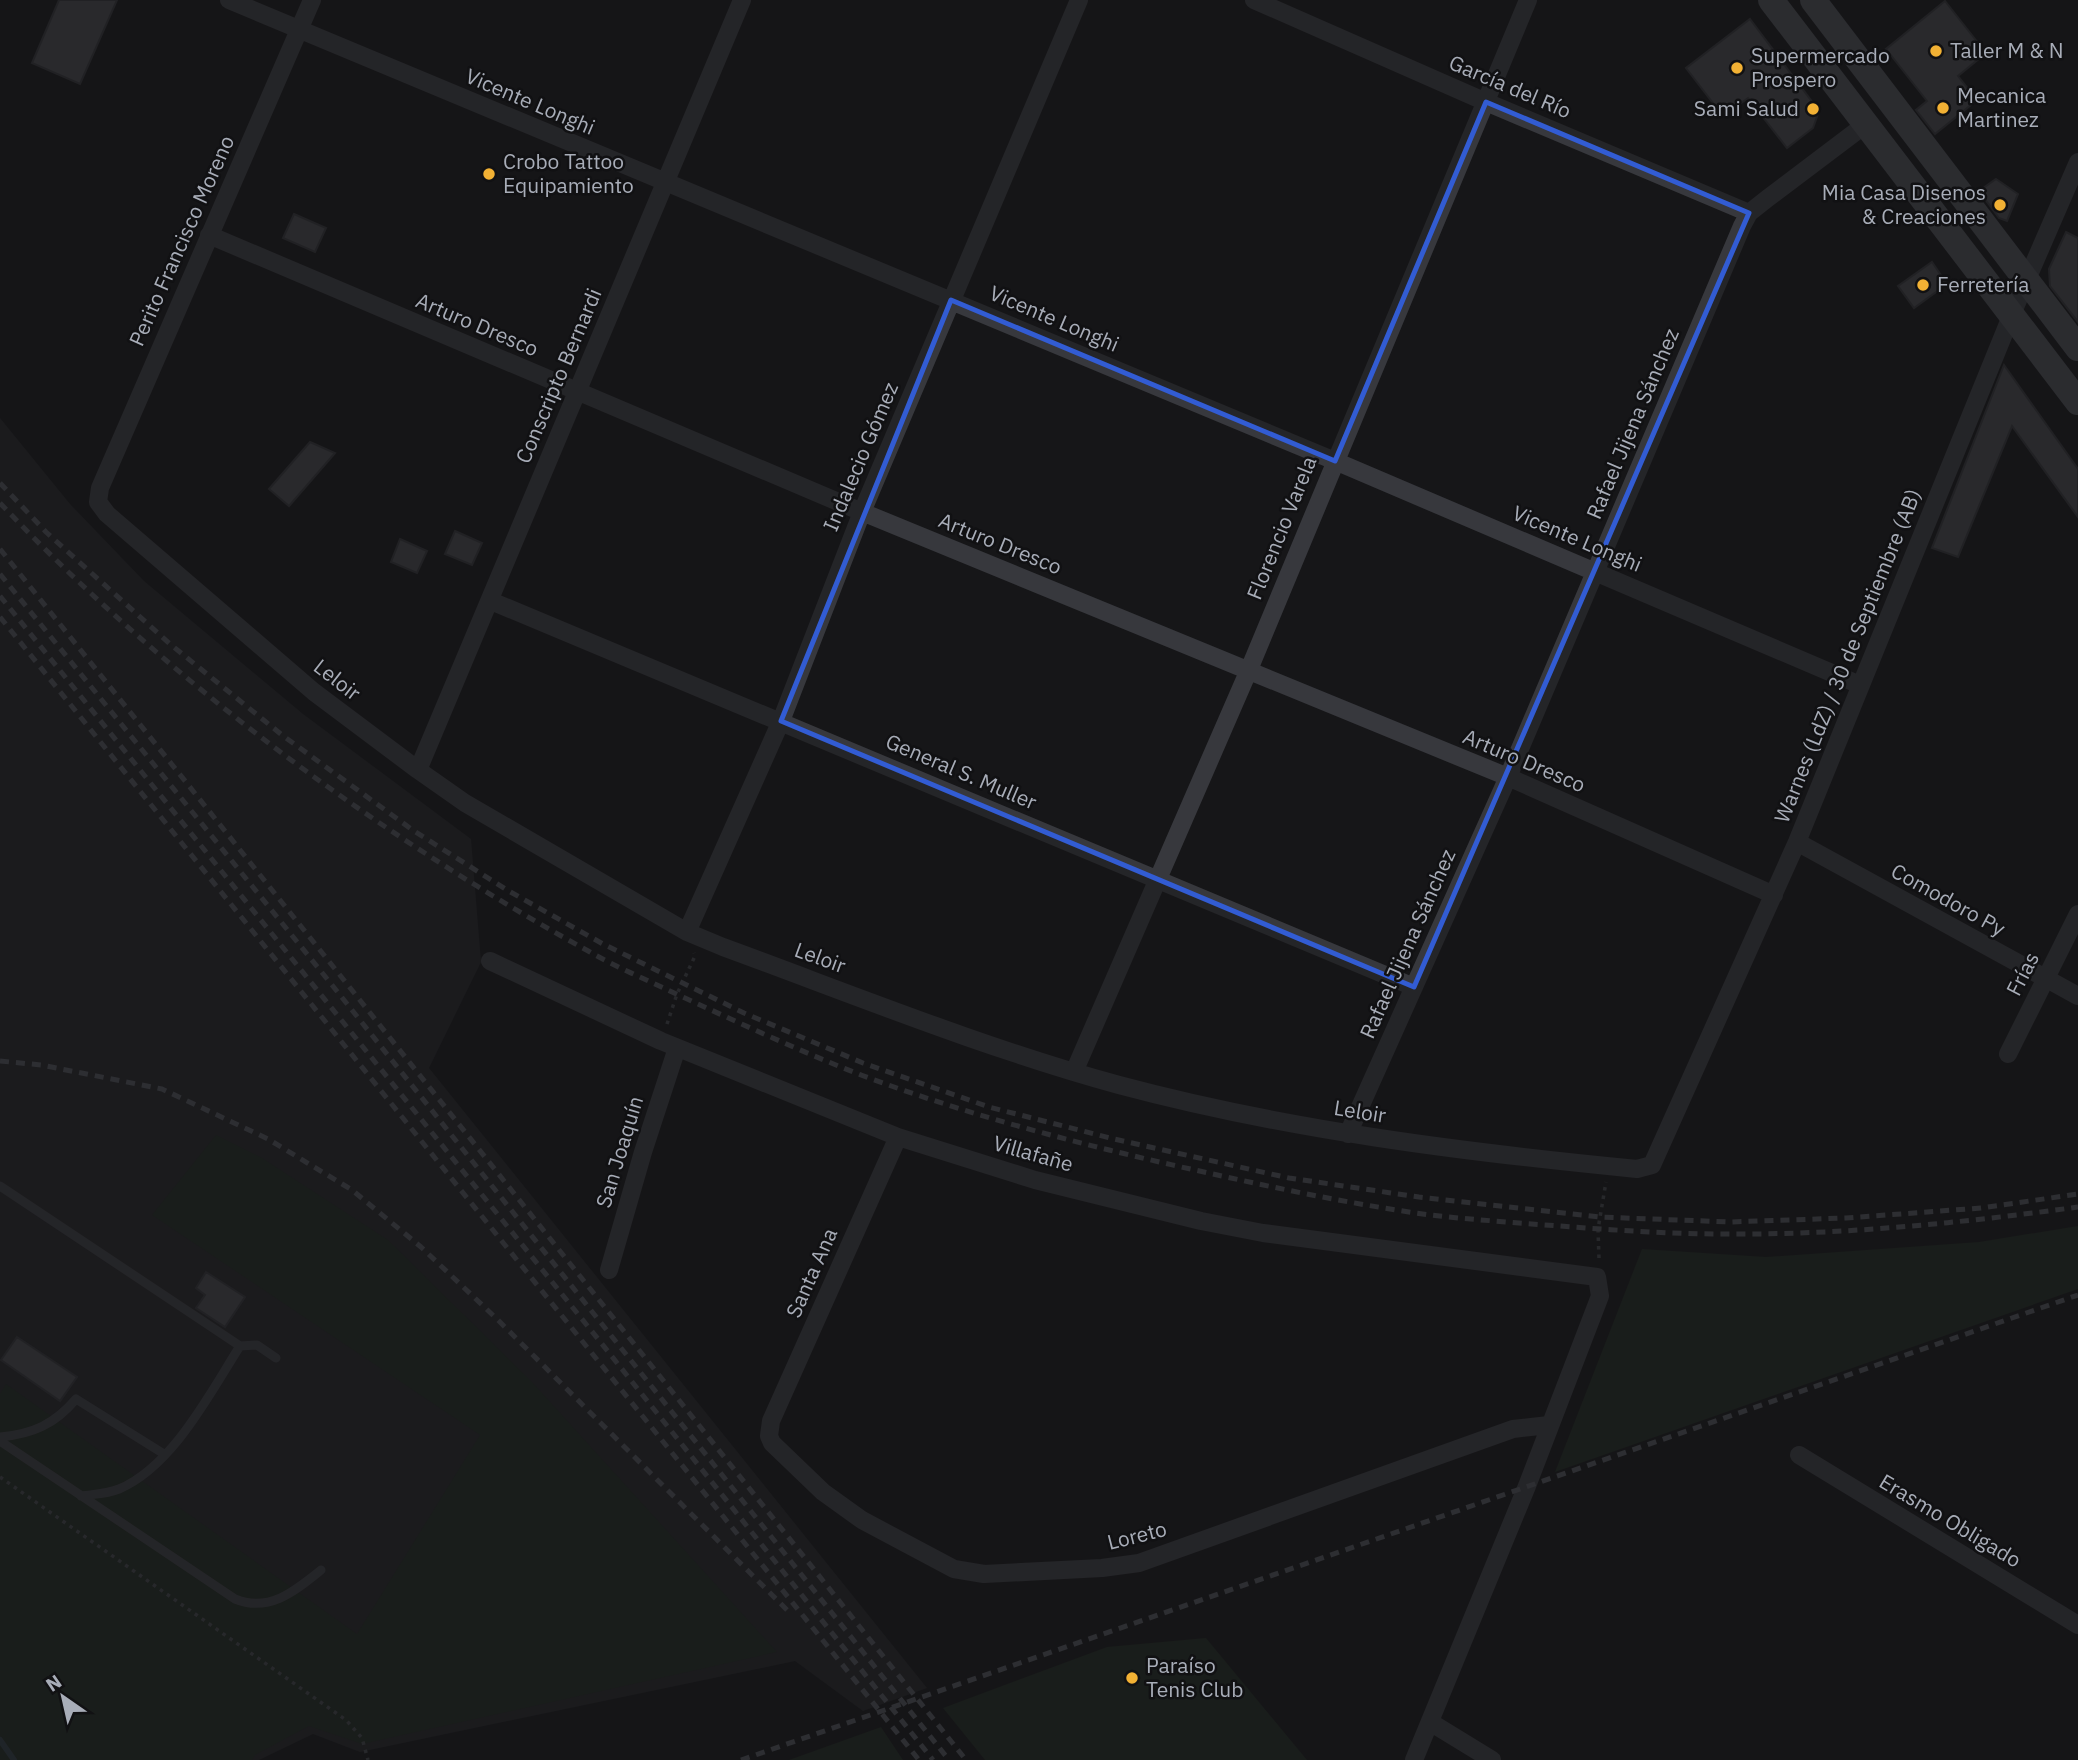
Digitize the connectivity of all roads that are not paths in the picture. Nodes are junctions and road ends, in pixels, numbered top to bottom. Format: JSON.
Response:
{"nodes":[{"id":1,"x":229,"y":0,"type":"edge"},
{"id":2,"x":312,"y":0,"type":"edge"},
{"id":3,"x":742,"y":0,"type":"edge"},
{"id":4,"x":1079,"y":0,"type":"edge"},
{"id":5,"x":1254,"y":0,"type":"edge"},
{"id":6,"x":1528,"y":0,"type":"edge"},
{"id":7,"x":1771,"y":0,"type":"edge"},
{"id":8,"x":1813,"y":0,"type":"edge"},
{"id":9,"x":300,"y":30,"type":"junction"},
{"id":10,"x":1486,"y":102,"type":"junction"},
{"id":11,"x":1866,"y":124,"type":"junction"},
{"id":12,"x":2078,"y":162,"type":"edge"},
{"id":13,"x":665,"y":183,"type":"junction"},
{"id":14,"x":1749,"y":213,"type":"junction"},
{"id":15,"x":209,"y":235,"type":"junction"},
{"id":16,"x":2027,"y":281,"type":"junction"},
{"id":17,"x":951,"y":300,"type":"junction"},
{"id":18,"x":2012,"y":314,"type":"junction"},
{"id":19,"x":2078,"y":348,"type":"edge"},
{"id":20,"x":576,"y":393,"type":"junction"},
{"id":21,"x":2078,"y":402,"type":"edge"},
{"id":22,"x":1335,"y":461,"type":"junction"},
{"id":23,"x":98,"y":502,"type":"joint"},
{"id":24,"x":862,"y":512,"type":"junction"},
{"id":25,"x":1594,"y":570,"type":"junction"},
{"id":26,"x":491,"y":600,"type":"junction"},
{"id":27,"x":1248,"y":672,"type":"junction"},
{"id":28,"x":1860,"y":685,"type":"junction"},
{"id":29,"x":781,"y":721,"type":"junction"},
{"id":30,"x":418,"y":770,"type":"junction"},
{"id":31,"x":1508,"y":777,"type":"junction"},
{"id":32,"x":1797,"y":842,"type":"junction"},
{"id":33,"x":1160,"y":879,"type":"junction"},
{"id":34,"x":1774,"y":895,"type":"junction"},
{"id":35,"x":2078,"y":915,"type":"edge"},
{"id":36,"x":687,"y":932,"type":"junction"},
{"id":37,"x":490,"y":961,"type":"dead end"},
{"id":38,"x":2046,"y":979,"type":"junction"},
{"id":39,"x":1414,"y":987,"type":"junction"},
{"id":40,"x":2078,"y":996,"type":"edge"},
{"id":41,"x":669,"y":1045,"type":"junction"},
{"id":42,"x":2008,"y":1055,"type":"dead end"},
{"id":43,"x":1074,"y":1072,"type":"junction"},
{"id":44,"x":1348,"y":1134,"type":"junction"},
{"id":45,"x":898,"y":1137,"type":"junction"},
{"id":46,"x":1653,"y":1165,"type":"joint"},
{"id":47,"x":0,"y":1186,"type":"edge"},
{"id":48,"x":609,"y":1270,"type":"dead end"},
{"id":49,"x":240,"y":1346,"type":"junction"},
{"id":50,"x":276,"y":1358,"type":"dead end"},
{"id":51,"x":1549,"y":1424,"type":"junction"},
{"id":52,"x":769,"y":1428,"type":"joint"},
{"id":53,"x":0,"y":1439,"type":"edge"},
{"id":54,"x":164,"y":1454,"type":"junction"},
{"id":55,"x":1799,"y":1455,"type":"dead end"},
{"id":56,"x":81,"y":1496,"type":"junction"},
{"id":57,"x":321,"y":1570,"type":"dead end"},
{"id":58,"x":2078,"y":1625,"type":"edge"},
{"id":59,"x":1430,"y":1722,"type":"junction"},
{"id":60,"x":1414,"y":1760,"type":"edge"},
{"id":61,"x":1492,"y":1760,"type":"edge"}],
"edges":[{"from":1,"to":9,"type":"street","name":"Vicente Longhi"},
{"from":2,"to":9,"type":"street","name":"Perito Francisco Moreno"},
{"from":3,"to":13,"type":"street","name":"Conscripto Bernardi"},
{"from":4,"to":17,"type":"street","name":"Indalecio Gómez"},
{"from":5,"to":10,"type":"street","name":"García del Río"},
{"from":6,"to":10,"type":"street","name":"Florencio Varela"},
{"from":7,"to":11,"type":"main road"},
{"from":8,"to":16,"type":"main road"},
{"from":9,"to":13,"type":"street","name":"Vicente Longhi"},
{"from":9,"to":15,"type":"street","name":"Perito Francisco Moreno"},
{"from":10,"to":14,"type":"street","name":"García del Río"},
{"from":10,"to":22,"type":"street","name":"Florencio Varela"},
{"from":11,"to":14,"type":"street","name":"Rafael Jijena Sánchez"},
{"from":11,"to":18,"type":"main road"},
{"from":12,"to":16,"type":"street","name":"Warnes (LdZ) / 30 de Septiembre (AB)"},
{"from":13,"to":17,"type":"street","name":"Vicente Longhi"},
{"from":13,"to":20,"type":"street","name":"Conscripto Bernardi"},
{"from":14,"to":25,"type":"street","name":"Rafael Jijena Sánchez"},
{"from":15,"to":20,"type":"street","name":"Arturo Dresco"},
{"from":15,"to":23,"type":"street","name":"Perito Francisco Moreno"},
{"from":16,"to":18,"type":"street","name":"Warnes (LdZ) / 30 de Septiembre (AB)"},
{"from":16,"to":19,"type":"main road"},
{"from":17,"to":22,"type":"street","name":"Vicente Longhi"},
{"from":17,"to":24,"type":"street","name":"Indalecio Gómez"},
{"from":18,"to":21,"type":"main road"},
{"from":18,"to":28,"type":"street","name":"Warnes (LdZ) / 30 de Septiembre (AB)"},
{"from":20,"to":24,"type":"street","name":"Arturo Dresco"},
{"from":20,"to":26,"type":"street","name":"Conscripto Bernardi"},
{"from":22,"to":25,"type":"street","name":"Vicente Longhi"},
{"from":22,"to":27,"type":"street","name":"Florencio Varela"},
{"from":23,"to":30,"type":"street","name":"Leloir"},
{"from":24,"to":27,"type":"street","name":"Arturo Dresco"},
{"from":24,"to":29,"type":"street","name":"Indalecio Gómez"},
{"from":25,"to":28,"type":"street","name":"Vicente Longhi"},
{"from":25,"to":31,"type":"street","name":"Rafael Jijena Sánchez"},
{"from":26,"to":29,"type":"street","name":"General S. Muller"},
{"from":26,"to":30,"type":"street","name":"Conscripto Bernardi"},
{"from":27,"to":31,"type":"street","name":"Arturo Dresco"},
{"from":27,"to":33,"type":"street","name":"Florencio Varela"},
{"from":28,"to":32,"type":"street","name":"Warnes (LdZ) / 30 de Septiembre (AB)"},
{"from":29,"to":33,"type":"street","name":"General S. Muller"},
{"from":29,"to":36,"type":"street","name":"Indalecio Gómez"},
{"from":30,"to":36,"type":"street","name":"Leloir"},
{"from":31,"to":34,"type":"street","name":"Arturo Dresco"},
{"from":31,"to":39,"type":"street","name":"Rafael Jijena Sánchez"},
{"from":32,"to":34,"type":"street","name":"Warnes (LdZ) / 30 de Septiembre (AB)"},
{"from":32,"to":38,"type":"street","name":"Comodoro Py"},
{"from":33,"to":39,"type":"street","name":"General S. Muller"},
{"from":33,"to":43,"type":"street","name":"Florencio Varela"},
{"from":34,"to":46,"type":"street","name":"Warnes (LdZ) / 30 de Septiembre (AB)"},
{"from":35,"to":38,"type":"street","name":"Frías"},
{"from":36,"to":43,"type":"street","name":"Leloir"},
{"from":37,"to":41,"type":"street","name":"Villafañe"},
{"from":38,"to":40,"type":"street","name":"Comodoro Py"},
{"from":38,"to":42,"type":"street","name":"Frías"},
{"from":39,"to":44,"type":"street","name":"Rafael Jijena Sánchez"},
{"from":41,"to":45,"type":"street","name":"Villafañe"},
{"from":41,"to":48,"type":"street","name":"San Joaquín"},
{"from":43,"to":44,"type":"street","name":"Leloir"},
{"from":44,"to":46,"type":"street","name":"Leloir"},
{"from":45,"to":51,"type":"street","name":"Villafañe"},
{"from":45,"to":52,"type":"street","name":"Santa Ana"},
{"from":47,"to":49,"type":"lane"},
{"from":49,"to":50,"type":"lane"},
{"from":49,"to":54,"type":"lane"},
{"from":51,"to":52,"type":"street","name":"Loreto"},
{"from":51,"to":59,"type":"street"},
{"from":53,"to":54,"type":"lane"},
{"from":53,"to":56,"type":"lane"},
{"from":54,"to":56,"type":"lane"},
{"from":55,"to":58,"type":"street","name":"Erasmo Obligado"},
{"from":56,"to":57,"type":"lane"},
{"from":59,"to":60,"type":"street"},
{"from":59,"to":61,"type":"street"}]}
